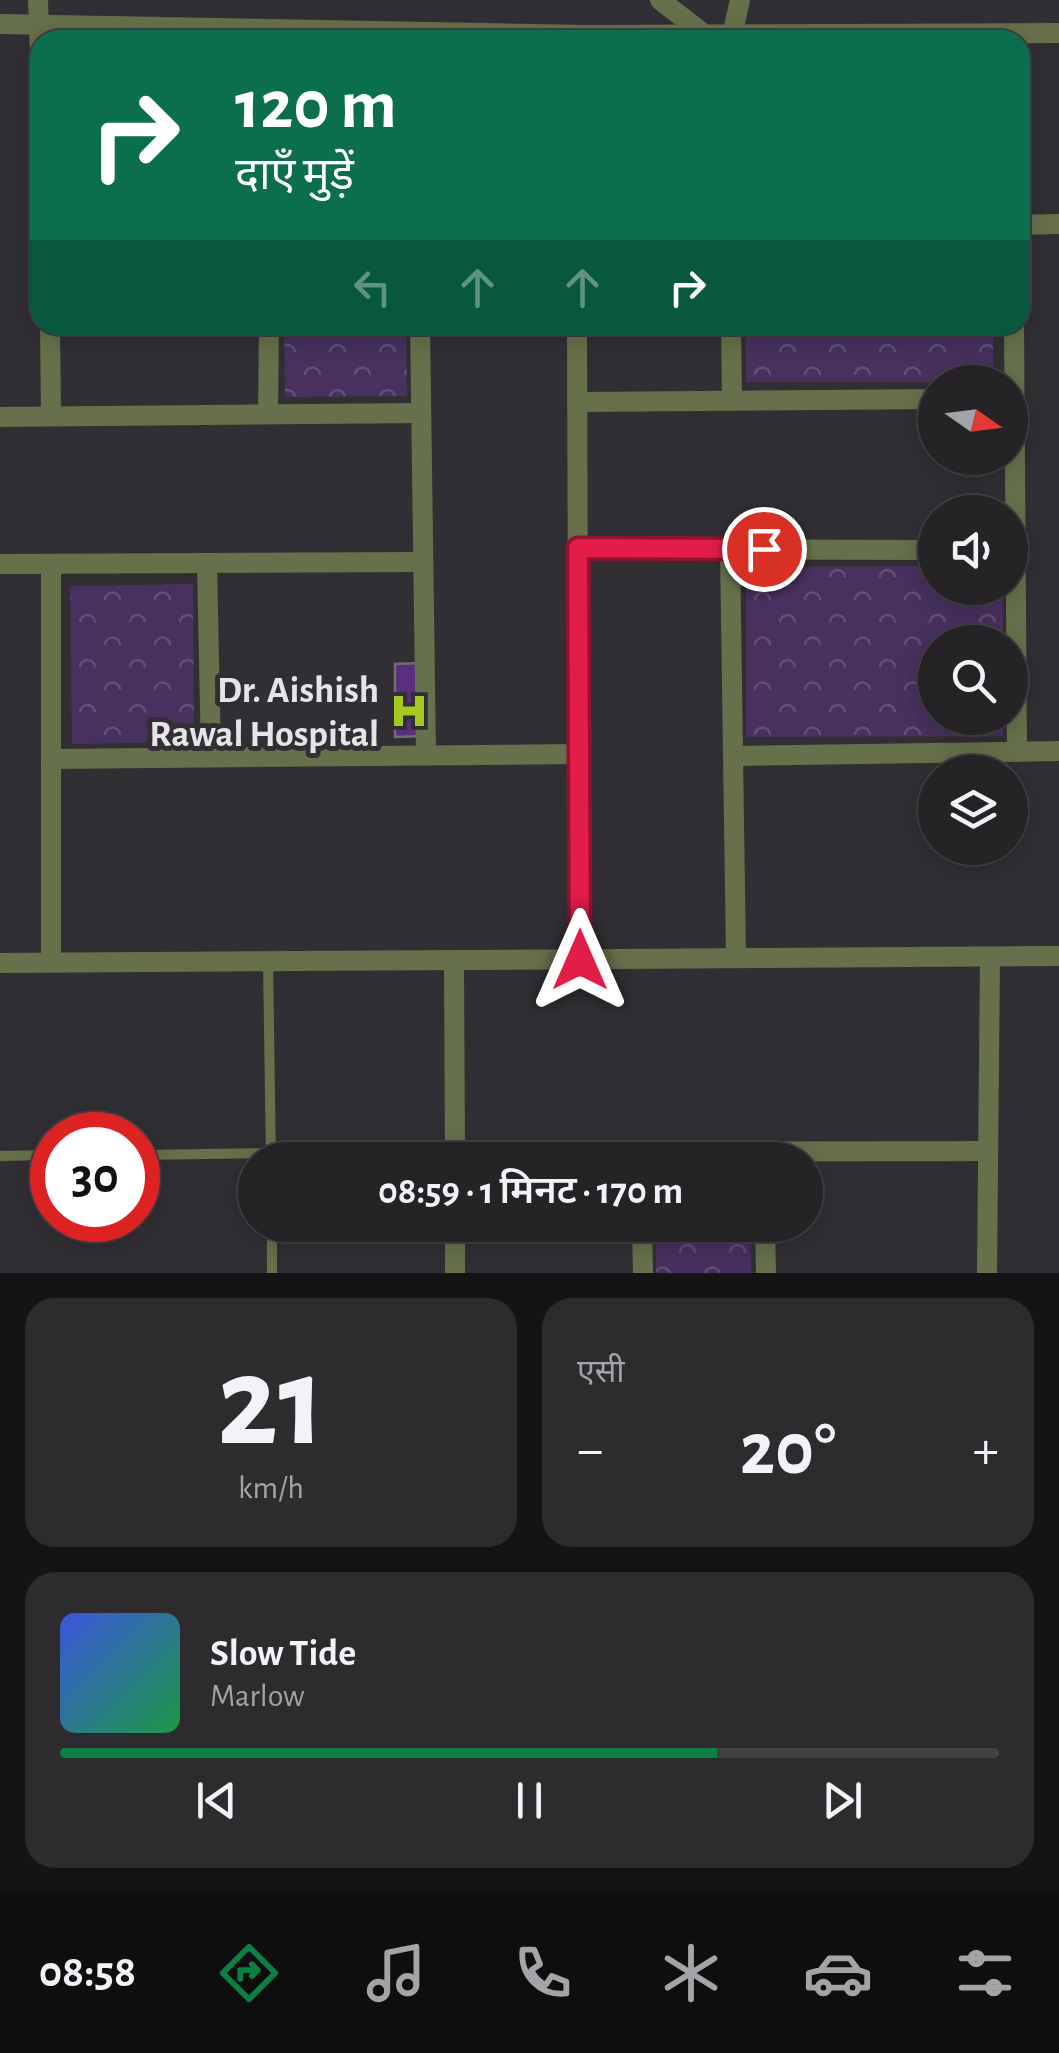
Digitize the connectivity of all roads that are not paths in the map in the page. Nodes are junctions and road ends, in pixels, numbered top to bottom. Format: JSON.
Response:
{"nodes":[{"id":1,"x":38,"y":0,"type":"edge"},
{"id":2,"x":660,"y":0,"type":"edge"},
{"id":3,"x":740,"y":0,"type":"edge"},
{"id":4,"x":0,"y":24,"type":"edge"},
{"id":5,"x":38,"y":24,"type":"junction"},
{"id":6,"x":38,"y":30,"type":"edge"},
{"id":7,"x":290,"y":30,"type":"edge"},
{"id":8,"x":699,"y":30,"type":"edge"},
{"id":9,"x":733,"y":30,"type":"edge"},
{"id":10,"x":1030,"y":33,"type":"edge"},
{"id":11,"x":1059,"y":33,"type":"edge"},
{"id":12,"x":1059,"y":224,"type":"edge"},
{"id":13,"x":1030,"y":225,"type":"edge"},
{"id":14,"x":50,"y":335,"type":"edge"},
{"id":15,"x":269,"y":335,"type":"edge"},
{"id":16,"x":420,"y":335,"type":"edge"},
{"id":17,"x":577,"y":335,"type":"edge"},
{"id":18,"x":731,"y":335,"type":"edge"},
{"id":19,"x":1014,"y":335,"type":"edge"},
{"id":20,"x":1013,"y":365,"type":"edge"},
{"id":21,"x":918,"y":399,"type":"edge"},
{"id":22,"x":732,"y":400,"type":"junction"},
{"id":23,"x":578,"y":402,"type":"junction"},
{"id":24,"x":421,"y":413,"type":"junction"},
{"id":25,"x":268,"y":414,"type":"junction"},
{"id":26,"x":51,"y":416,"type":"junction"},
{"id":27,"x":0,"y":417,"type":"edge"},
{"id":28,"x":578,"y":548,"type":"junction"},
{"id":29,"x":730,"y":549,"type":"junction"},
{"id":30,"x":918,"y":550,"type":"edge"},
{"id":31,"x":423,"y":562,"type":"junction"},
{"id":32,"x":207,"y":563,"type":"junction"},
{"id":33,"x":0,"y":564,"type":"edge"},
{"id":34,"x":51,"y":564,"type":"junction"},
{"id":35,"x":1013,"y":605,"type":"edge"},
{"id":36,"x":1059,"y":751,"type":"edge"},
{"id":37,"x":1017,"y":752,"type":"junction"},
{"id":38,"x":579,"y":754,"type":"junction"},
{"id":39,"x":426,"y":755,"type":"junction"},
{"id":40,"x":733,"y":756,"type":"junction"},
{"id":41,"x":211,"y":757,"type":"junction"},
{"id":42,"x":51,"y":759,"type":"junction"},
{"id":43,"x":1059,"y":956,"type":"edge"},
{"id":44,"x":990,"y":957,"type":"junction"},
{"id":45,"x":736,"y":958,"type":"junction"},
{"id":46,"x":454,"y":960,"type":"junction"},
{"id":47,"x":580,"y":960,"type":"junction"},
{"id":48,"x":268,"y":961,"type":"junction"},
{"id":49,"x":51,"y":962,"type":"junction"},
{"id":50,"x":0,"y":963,"type":"edge"},
{"id":51,"x":271,"y":1142,"type":"edge"},
{"id":52,"x":455,"y":1142,"type":"edge"},
{"id":53,"x":988,"y":1151,"type":"junction"},
{"id":54,"x":160,"y":1154,"type":"edge"},
{"id":55,"x":30,"y":1155,"type":"edge"},
{"id":56,"x":823,"y":1155,"type":"edge"},
{"id":57,"x":0,"y":1156,"type":"edge"},
{"id":58,"x":238,"y":1156,"type":"edge"},
{"id":59,"x":272,"y":1242,"type":"edge"},
{"id":60,"x":455,"y":1242,"type":"edge"},
{"id":61,"x":642,"y":1242,"type":"edge"},
{"id":62,"x":765,"y":1242,"type":"edge"},
{"id":63,"x":272,"y":1273,"type":"edge"},
{"id":64,"x":455,"y":1273,"type":"edge"},
{"id":65,"x":642,"y":1273,"type":"edge"},
{"id":66,"x":766,"y":1273,"type":"edge"},
{"id":67,"x":988,"y":1273,"type":"edge"}],
"edges":[{"from":1,"to":5,"type":"street"},
{"from":2,"to":8,"type":"street"},
{"from":3,"to":9,"type":"street"},
{"from":4,"to":5,"type":"street"},
{"from":5,"to":6,"type":"street"},
{"from":5,"to":7,"type":"street"},
{"from":10,"to":11,"type":"street"},
{"from":12,"to":13,"type":"street"},
{"from":14,"to":26,"type":"street"},
{"from":15,"to":25,"type":"street"},
{"from":16,"to":24,"type":"street"},
{"from":17,"to":23,"type":"street"},
{"from":18,"to":22,"type":"street"},
{"from":19,"to":20,"type":"street"},
{"from":21,"to":22,"type":"street"},
{"from":22,"to":23,"type":"street"},
{"from":23,"to":28,"type":"street"},
{"from":24,"to":25,"type":"street"},
{"from":24,"to":31,"type":"street"},
{"from":25,"to":26,"type":"street"},
{"from":26,"to":27,"type":"street"},
{"from":28,"to":29,"type":"street"},
{"from":28,"to":38,"type":"street"},
{"from":29,"to":30,"type":"street"},
{"from":29,"to":40,"type":"street"},
{"from":31,"to":32,"type":"street"},
{"from":31,"to":39,"type":"street"},
{"from":32,"to":34,"type":"street"},
{"from":32,"to":41,"type":"street"},
{"from":33,"to":34,"type":"street"},
{"from":34,"to":42,"type":"street"},
{"from":35,"to":37,"type":"street"},
{"from":36,"to":37,"type":"street"},
{"from":37,"to":40,"type":"street"},
{"from":38,"to":39,"type":"street"},
{"from":38,"to":47,"type":"street"},
{"from":39,"to":41,"type":"street"},
{"from":40,"to":45,"type":"street"},
{"from":41,"to":42,"type":"street"},
{"from":42,"to":49,"type":"street"},
{"from":43,"to":44,"type":"street"},
{"from":44,"to":45,"type":"street"},
{"from":44,"to":53,"type":"street"},
{"from":45,"to":47,"type":"street"},
{"from":46,"to":47,"type":"street"},
{"from":46,"to":48,"type":"street"},
{"from":46,"to":52,"type":"street"},
{"from":48,"to":49,"type":"street"},
{"from":48,"to":51,"type":"lane"},
{"from":49,"to":50,"type":"street"},
{"from":53,"to":56,"type":"street"},
{"from":53,"to":67,"type":"street"},
{"from":54,"to":58,"type":"lane"},
{"from":55,"to":57,"type":"lane"},
{"from":59,"to":63,"type":"lane"},
{"from":60,"to":64,"type":"street"},
{"from":61,"to":65,"type":"street"},
{"from":62,"to":66,"type":"street"}]}
